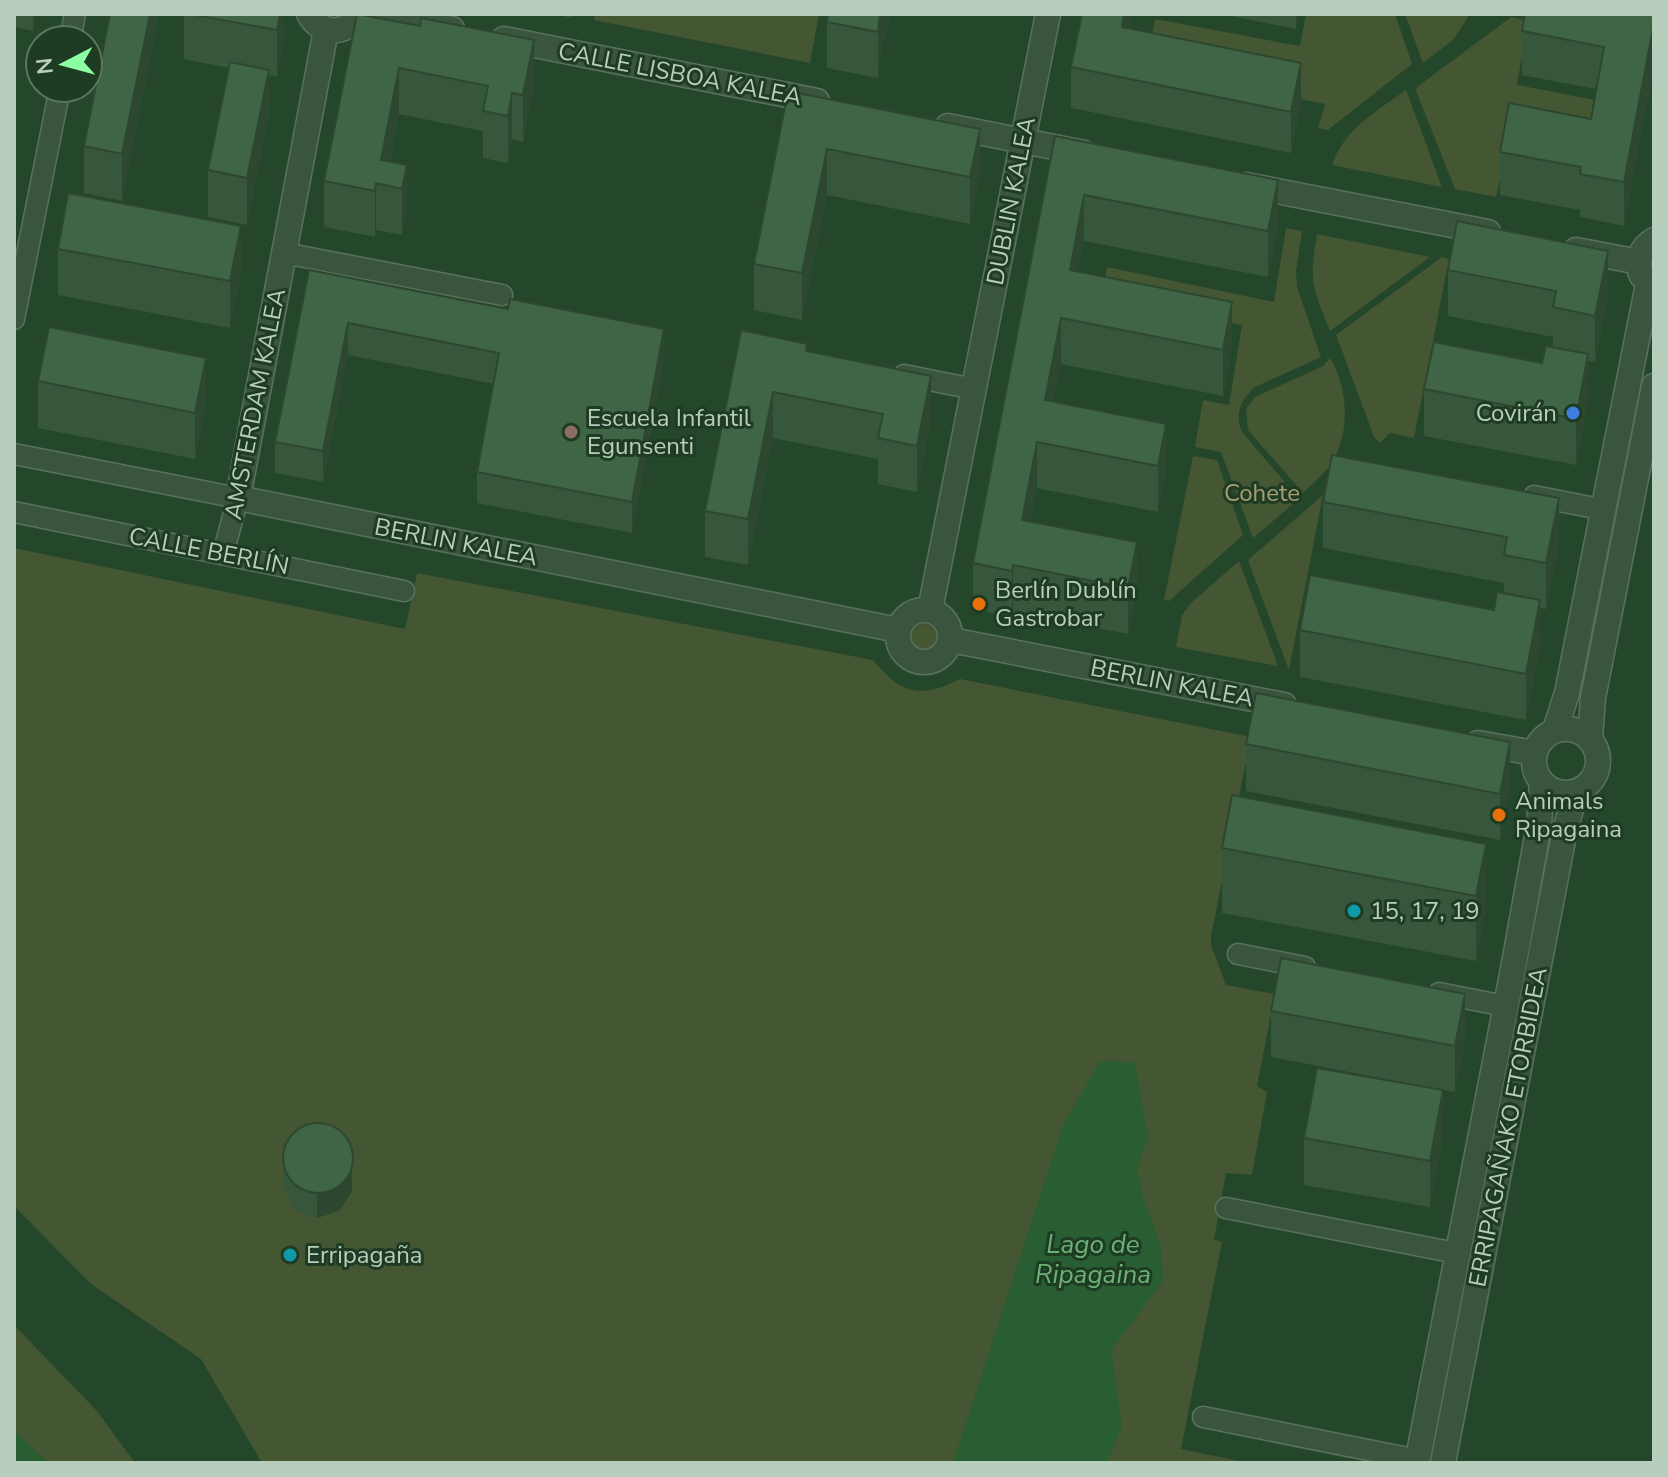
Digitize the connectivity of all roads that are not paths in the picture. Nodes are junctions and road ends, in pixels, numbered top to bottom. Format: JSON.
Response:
{"nodes":[{"id":1,"x":358,"y":14,"type":"edge"},
{"id":2,"x":380,"y":14,"type":"edge"},
{"id":3,"x":1048,"y":14,"type":"edge"},
{"id":4,"x":318,"y":22,"type":"edge"},
{"id":5,"x":57,"y":104,"type":"edge"},
{"id":6,"x":844,"y":106,"type":"edge"},
{"id":7,"x":920,"y":121,"type":"edge"},
{"id":8,"x":1023,"y":141,"type":"junction"},
{"id":9,"x":1101,"y":156,"type":"edge"},
{"id":10,"x":1221,"y":180,"type":"edge"},
{"id":11,"x":1517,"y":238,"type":"edge"},
{"id":12,"x":1654,"y":240,"type":"edge"},
{"id":13,"x":1560,"y":247,"type":"edge"},
{"id":14,"x":284,"y":253,"type":"junction"},
{"id":15,"x":1647,"y":278,"type":"edge"},
{"id":16,"x":502,"y":295,"type":"dead end"},
{"id":17,"x":14,"y":319,"type":"edge"},
{"id":18,"x":885,"y":371,"type":"edge"},
{"id":19,"x":1654,"y":386,"type":"edge"},
{"id":20,"x":974,"y":389,"type":"junction"},
{"id":21,"x":14,"y":454,"type":"edge"},
{"id":22,"x":1520,"y":493,"type":"edge"},
{"id":23,"x":238,"y":498,"type":"junction"},
{"id":24,"x":1605,"y":510,"type":"junction"},
{"id":25,"x":14,"y":512,"type":"edge"},
{"id":26,"x":223,"y":554,"type":"junction"},
{"id":27,"x":404,"y":591,"type":"dead end"},
{"id":28,"x":930,"y":610,"type":"junction"},
{"id":29,"x":898,"y":630,"type":"junction"},
{"id":30,"x":951,"y":640,"type":"junction"},
{"id":31,"x":1305,"y":709,"type":"edge"},
{"id":32,"x":1555,"y":730,"type":"junction"},
{"id":33,"x":1590,"y":738,"type":"junction"},
{"id":34,"x":1459,"y":739,"type":"edge"},
{"id":35,"x":1534,"y":753,"type":"junction"},
{"id":36,"x":1542,"y":783,"type":"junction"},
{"id":37,"x":1576,"y":792,"type":"junction"},
{"id":38,"x":1238,"y":954,"type":"dead end"},
{"id":39,"x":1330,"y":971,"type":"edge"},
{"id":40,"x":1421,"y":989,"type":"edge"},
{"id":41,"x":1505,"y":1006,"type":"junction"},
{"id":42,"x":1226,"y":1208,"type":"dead end"},
{"id":43,"x":1456,"y":1253,"type":"junction"},
{"id":44,"x":1203,"y":1417,"type":"dead end"},
{"id":45,"x":1417,"y":1461,"type":"edge"},
{"id":46,"x":1443,"y":1463,"type":"edge"}],
"edges":[{"from":1,"to":4,"type":"street"},
{"from":2,"to":6,"type":"street","name":"CALLE LISBOA KALEA"},
{"from":3,"to":8,"type":"street","name":"DUBLIN KALEA"},
{"from":4,"to":14,"type":"street","name":"AMSTERDAM KALEA"},
{"from":5,"to":17,"type":"street"},
{"from":7,"to":8,"type":"street"},
{"from":8,"to":9,"type":"street"},
{"from":8,"to":20,"type":"street","name":"DUBLIN KALEA"},
{"from":10,"to":11,"type":"street"},
{"from":12,"to":15,"type":"street"},
{"from":13,"to":15,"type":"street"},
{"from":14,"to":16,"type":"street"},
{"from":14,"to":23,"type":"street","name":"AMSTERDAM KALEA"},
{"from":15,"to":24,"type":"street"},
{"from":18,"to":20,"type":"street"},
{"from":19,"to":33,"type":"street"},
{"from":20,"to":28,"type":"street","name":"DUBLIN KALEA"},
{"from":21,"to":23,"type":"street","name":"BERLIN KALEA"},
{"from":22,"to":24,"type":"street"},
{"from":23,"to":26,"type":"street","name":"AMSTERDAM KALEA"},
{"from":23,"to":29,"type":"street","name":"BERLIN KALEA"},
{"from":24,"to":32,"type":"street"},
{"from":25,"to":26,"type":"street","name":"CALLE BERLÍN"},
{"from":26,"to":27,"type":"street","name":"CALLE BERLÍN"},
{"from":28,"to":29,"type":"street"},
{"from":28,"to":30,"type":"street"},
{"from":29,"to":30,"type":"street"},
{"from":30,"to":31,"type":"street","name":"BERLIN KALEA"},
{"from":32,"to":33,"type":"street"},
{"from":32,"to":35,"type":"street"},
{"from":33,"to":37,"type":"street"},
{"from":34,"to":35,"type":"street"},
{"from":35,"to":36,"type":"street"},
{"from":36,"to":37,"type":"street"},
{"from":36,"to":41,"type":"street","name":"ERRIPAGAÑAKO ETORBIDEA"},
{"from":37,"to":46,"type":"street","name":"ERRIPAGAÑAKO ETORBIDEA"},
{"from":38,"to":39,"type":"street"},
{"from":40,"to":41,"type":"street","name":"ERRIPAGAÑAKO ETORBIDEA"},
{"from":41,"to":43,"type":"street","name":"ERRIPAGAÑAKO ETORBIDEA"},
{"from":42,"to":43,"type":"street","name":"ERRIPAGAÑAKO ETORBIDEA"},
{"from":43,"to":45,"type":"street","name":"ERRIPAGAÑAKO ETORBIDEA"},
{"from":44,"to":45,"type":"street","name":"ERRIPAGAÑAKO ETORBIDEA"}]}
